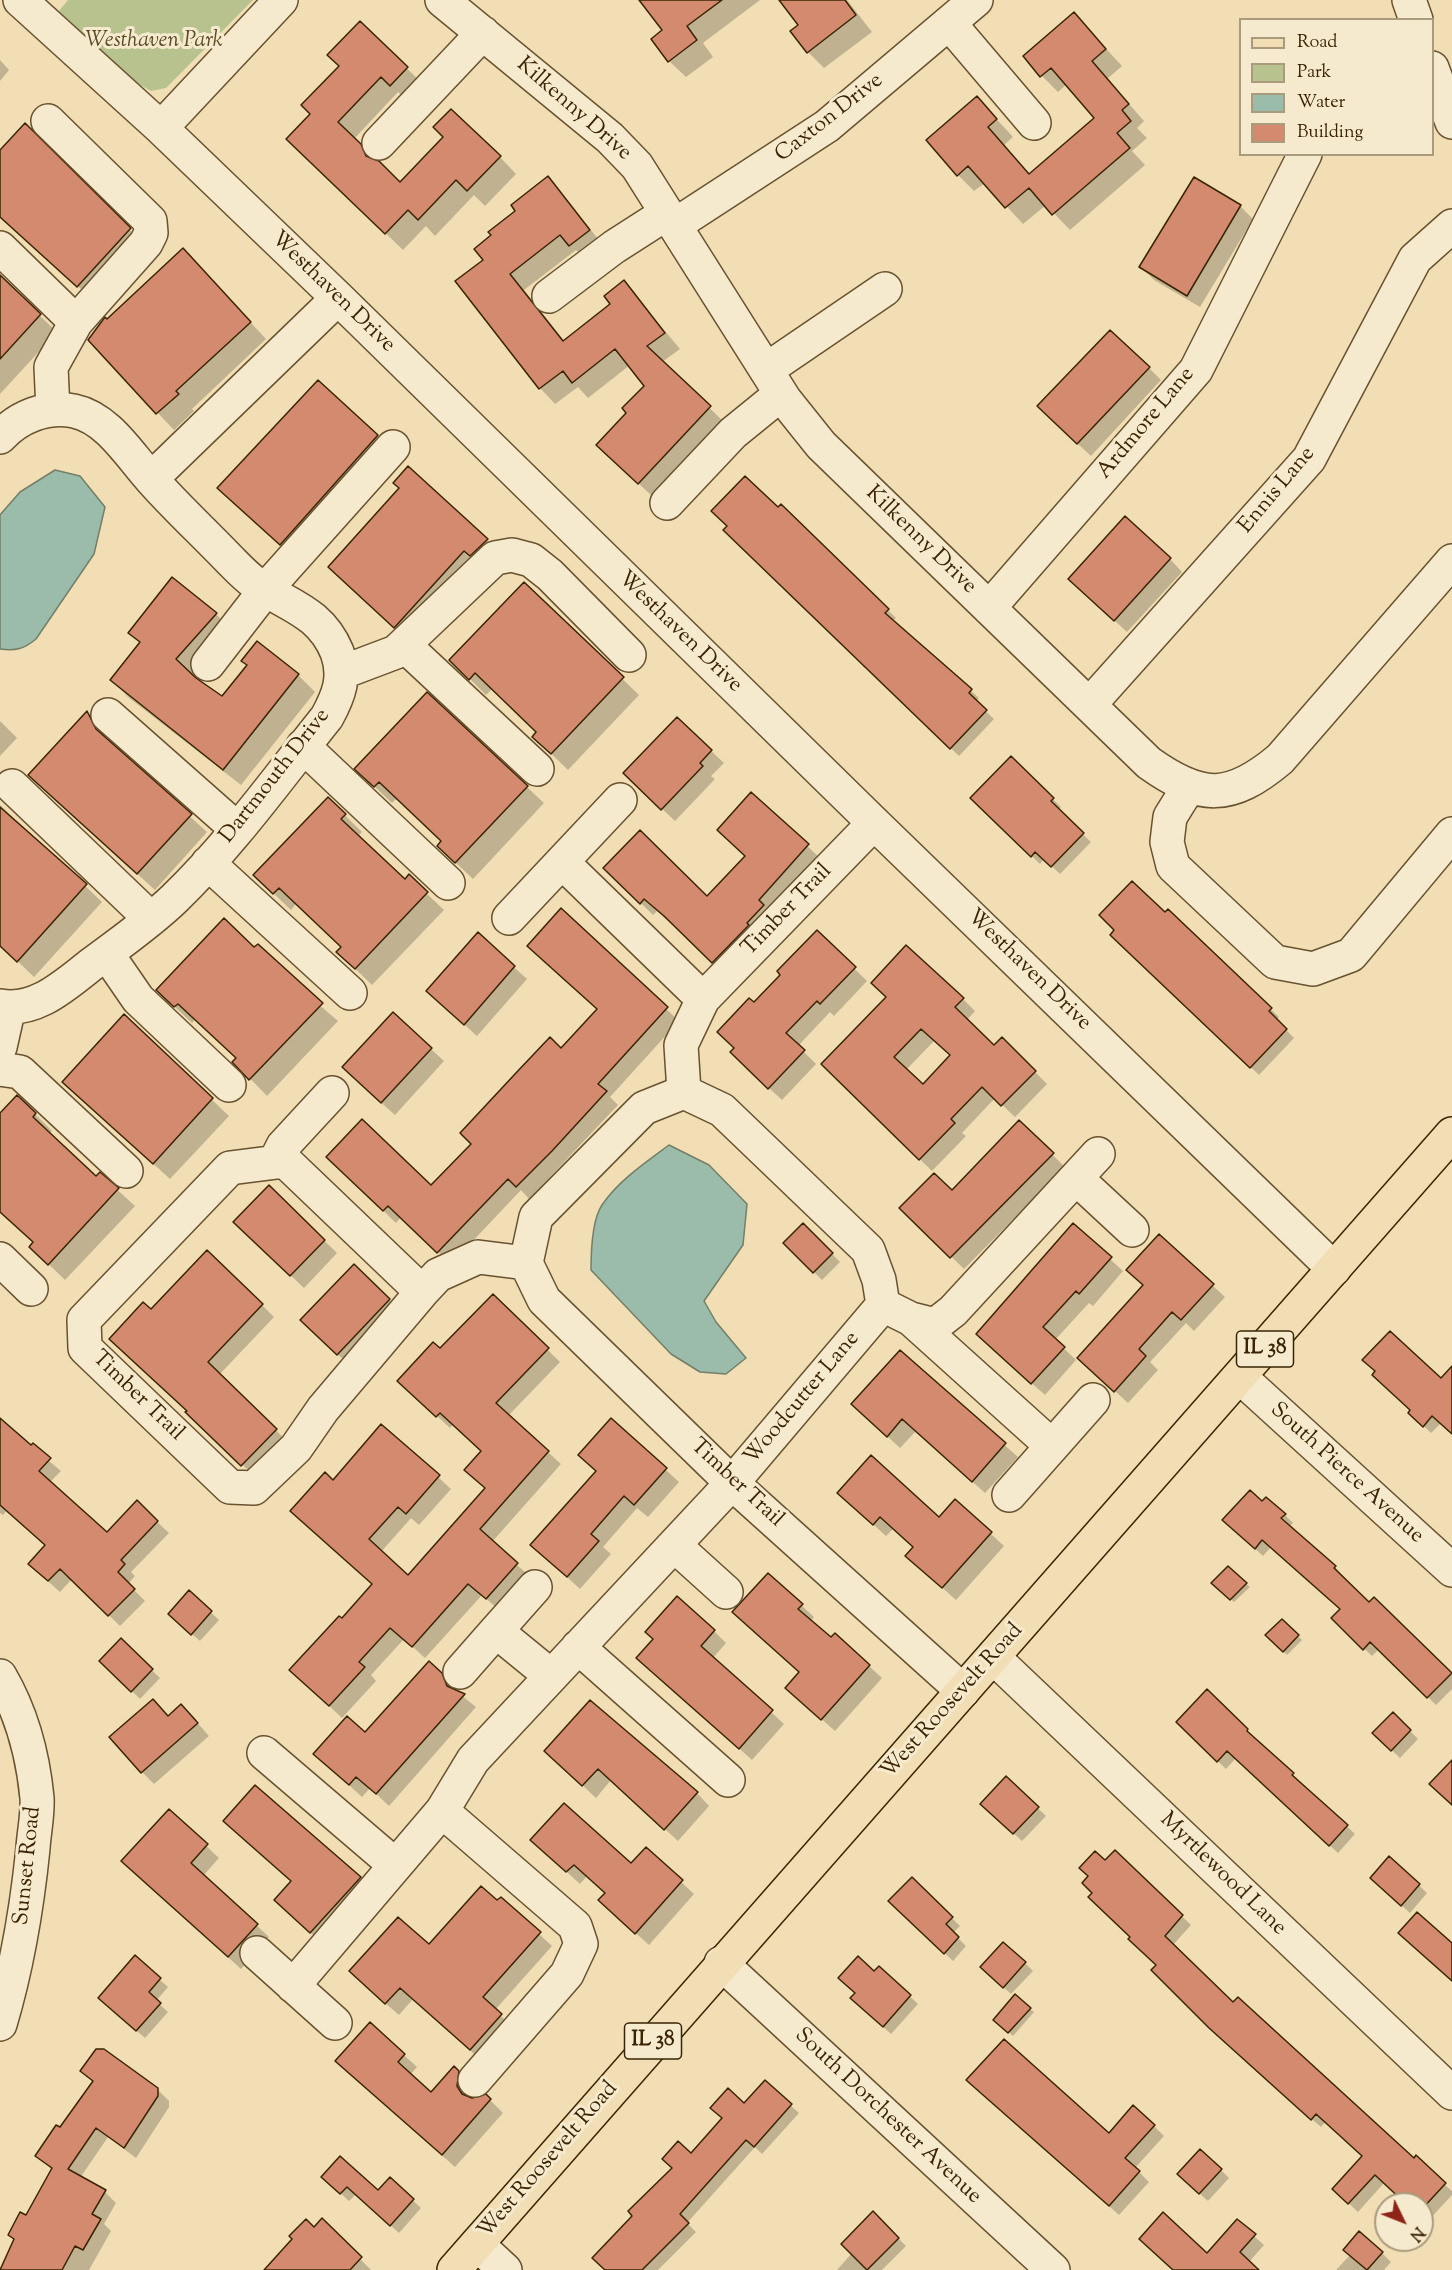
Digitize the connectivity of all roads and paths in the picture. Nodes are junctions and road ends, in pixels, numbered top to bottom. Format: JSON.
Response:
{"nodes":[{"id":1,"x":20,"y":0,"type":"edge"},
{"id":2,"x":281,"y":0,"type":"edge"},
{"id":3,"x":442,"y":0,"type":"edge"},
{"id":4,"x":976,"y":0,"type":"edge"},
{"id":5,"x":1409,"y":0,"type":"edge"},
{"id":6,"x":1415,"y":18,"type":"edge"},
{"id":7,"x":949,"y":23,"type":"junction"},
{"id":8,"x":483,"y":33,"type":"junction"},
{"id":9,"x":1438,"y":76,"type":"edge"},
{"id":10,"x":48,"y":121,"type":"dead end"},
{"id":11,"x":1452,"y":122,"type":"edge"},
{"id":12,"x":1034,"y":123,"type":"dead end"},
{"id":13,"x":160,"y":128,"type":"junction"},
{"id":14,"x":379,"y":143,"type":"dead end"},
{"id":15,"x":1304,"y":156,"type":"edge"},
{"id":16,"x":671,"y":219,"type":"junction"},
{"id":17,"x":1452,"y":226,"type":"edge"},
{"id":18,"x":0,"y":248,"type":"edge"},
{"id":19,"x":885,"y":289,"type":"dead end"},
{"id":20,"x":549,"y":296,"type":"dead end"},
{"id":21,"x":338,"y":298,"type":"junction"},
{"id":22,"x":76,"y":322,"type":"junction"},
{"id":23,"x":773,"y":382,"type":"junction"},
{"id":24,"x":53,"y":410,"type":"junction"},
{"id":25,"x":0,"y":437,"type":"edge"},
{"id":26,"x":393,"y":447,"type":"dead end"},
{"id":27,"x":151,"y":479,"type":"junction"},
{"id":28,"x":667,"y":503,"type":"dead end"},
{"id":29,"x":1452,"y":561,"type":"edge"},
{"id":30,"x":266,"y":590,"type":"junction"},
{"id":31,"x":989,"y":608,"type":"junction"},
{"id":32,"x":404,"y":645,"type":"junction"},
{"id":33,"x":629,"y":655,"type":"dead end"},
{"id":34,"x":208,"y":664,"type":"dead end"},
{"id":35,"x":342,"y":672,"type":"junction"},
{"id":36,"x":1090,"y":704,"type":"junction"},
{"id":37,"x":108,"y":715,"type":"dead end"},
{"id":38,"x":303,"y":746,"type":"junction"},
{"id":39,"x":537,"y":769,"type":"dead end"},
{"id":40,"x":12,"y":786,"type":"dead end"},
{"id":41,"x":1188,"y":788,"type":"junction"},
{"id":42,"x":620,"y":800,"type":"dead end"},
{"id":43,"x":874,"y":823,"type":"junction"},
{"id":44,"x":237,"y":829,"type":"junction"},
{"id":45,"x":1452,"y":834,"type":"edge"},
{"id":46,"x":208,"y":862,"type":"junction"},
{"id":47,"x":561,"y":862,"type":"junction"},
{"id":48,"x":448,"y":883,"type":"dead end"},
{"id":49,"x":509,"y":918,"type":"dead end"},
{"id":50,"x":151,"y":919,"type":"junction"},
{"id":51,"x":107,"y":954,"type":"junction"},
{"id":52,"x":350,"y":993,"type":"dead end"},
{"id":53,"x":703,"y":999,"type":"junction"},
{"id":54,"x":4,"y":1007,"type":"edge"},
{"id":55,"x":0,"y":1047,"type":"edge"},
{"id":56,"x":0,"y":1069,"type":"edge"},
{"id":57,"x":229,"y":1085,"type":"dead end"},
{"id":58,"x":684,"y":1092,"type":"junction"},
{"id":59,"x":332,"y":1093,"type":"dead end"},
{"id":60,"x":1450,"y":1140,"type":"edge"},
{"id":61,"x":1098,"y":1154,"type":"dead end"},
{"id":62,"x":276,"y":1162,"type":"junction"},
{"id":63,"x":126,"y":1171,"type":"dead end"},
{"id":64,"x":1076,"y":1178,"type":"junction"},
{"id":65,"x":1132,"y":1230,"type":"dead end"},
{"id":66,"x":0,"y":1259,"type":"edge"},
{"id":67,"x":526,"y":1263,"type":"junction"},
{"id":68,"x":1335,"y":1269,"type":"junction"},
{"id":69,"x":31,"y":1289,"type":"dead end"},
{"id":70,"x":422,"y":1292,"type":"junction"},
{"id":71,"x":897,"y":1312,"type":"junction"},
{"id":72,"x":1240,"y":1377,"type":"junction"},
{"id":73,"x":1094,"y":1400,"type":"dead end"},
{"id":74,"x":1052,"y":1446,"type":"junction"},
{"id":75,"x":732,"y":1483,"type":"junction"},
{"id":76,"x":1009,"y":1494,"type":"dead end"},
{"id":77,"x":674,"y":1545,"type":"junction"},
{"id":78,"x":1452,"y":1570,"type":"edge"},
{"id":79,"x":535,"y":1587,"type":"dead end"},
{"id":80,"x":726,"y":1592,"type":"dead end"},
{"id":81,"x":496,"y":1631,"type":"junction"},
{"id":82,"x":578,"y":1647,"type":"junction"},
{"id":83,"x":993,"y":1657,"type":"junction"},
{"id":84,"x":460,"y":1672,"type":"dead end"},
{"id":85,"x":0,"y":1676,"type":"edge"},
{"id":86,"x":551,"y":1676,"type":"junction"},
{"id":87,"x":963,"y":1691,"type":"junction"},
{"id":88,"x":264,"y":1753,"type":"dead end"},
{"id":89,"x":728,"y":1780,"type":"dead end"},
{"id":90,"x":442,"y":1811,"type":"junction"},
{"id":91,"x":395,"y":1865,"type":"junction"},
{"id":92,"x":257,"y":1953,"type":"dead end"},
{"id":93,"x":721,"y":1964,"type":"junction"},
{"id":94,"x":293,"y":1986,"type":"junction"},
{"id":95,"x":335,"y":2022,"type":"dead end"},
{"id":96,"x":0,"y":2024,"type":"edge"},
{"id":97,"x":475,"y":2080,"type":"dead end"},
{"id":98,"x":1452,"y":2093,"type":"edge"},
{"id":99,"x":477,"y":2244,"type":"junction"},
{"id":100,"x":454,"y":2270,"type":"edge"},
{"id":101,"x":505,"y":2270,"type":"edge"},
{"id":102,"x":1053,"y":2270,"type":"edge"}],
"edges":[{"from":1,"to":13,"type":"street","name":"Westhaven Drive"},
{"from":2,"to":13,"type":"street"},
{"from":3,"to":8,"type":"street","name":"Kilkenny Drive"},
{"from":4,"to":7,"type":"street","name":"Caxton Drive"},
{"from":5,"to":6,"type":"street"},
{"from":7,"to":12,"type":"street"},
{"from":7,"to":16,"type":"street","name":"Caxton Drive"},
{"from":8,"to":14,"type":"street"},
{"from":8,"to":16,"type":"street","name":"Kilkenny Drive"},
{"from":9,"to":11,"type":"street"},
{"from":10,"to":22,"type":"street"},
{"from":13,"to":21,"type":"street","name":"Westhaven Drive"},
{"from":15,"to":31,"type":"street","name":"Ardmore Lane"},
{"from":16,"to":20,"type":"street","name":"Caxton Drive"},
{"from":16,"to":23,"type":"street","name":"Kilkenny Drive"},
{"from":17,"to":36,"type":"street","name":"Ennis Lane"},
{"from":18,"to":22,"type":"street"},
{"from":19,"to":23,"type":"street"},
{"from":21,"to":27,"type":"street"},
{"from":21,"to":43,"type":"street","name":"Westhaven Drive"},
{"from":22,"to":24,"type":"street"},
{"from":23,"to":28,"type":"street"},
{"from":23,"to":31,"type":"street","name":"Kilkenny Drive"},
{"from":24,"to":25,"type":"street"},
{"from":24,"to":27,"type":"street"},
{"from":26,"to":30,"type":"street"},
{"from":27,"to":30,"type":"street"},
{"from":29,"to":41,"type":"street","name":"Kilkenny Drive"},
{"from":30,"to":34,"type":"street"},
{"from":30,"to":35,"type":"street"},
{"from":31,"to":36,"type":"street","name":"Kilkenny Drive"},
{"from":32,"to":33,"type":"street"},
{"from":32,"to":35,"type":"street"},
{"from":32,"to":39,"type":"street"},
{"from":35,"to":38,"type":"street","name":"Dartmouth Drive"},
{"from":36,"to":41,"type":"street","name":"Kilkenny Drive"},
{"from":37,"to":44,"type":"street"},
{"from":38,"to":44,"type":"street","name":"Dartmouth Drive"},
{"from":38,"to":48,"type":"street"},
{"from":40,"to":50,"type":"street"},
{"from":41,"to":45,"type":"street"},
{"from":42,"to":47,"type":"street"},
{"from":43,"to":53,"type":"street","name":"Timber Trail"},
{"from":43,"to":68,"type":"street","name":"Westhaven Drive"},
{"from":44,"to":46,"type":"street","name":"Dartmouth Drive"},
{"from":46,"to":50,"type":"street","name":"Dartmouth Drive"},
{"from":46,"to":52,"type":"street"},
{"from":47,"to":49,"type":"street"},
{"from":47,"to":53,"type":"street"},
{"from":50,"to":51,"type":"street","name":"Dartmouth Drive"},
{"from":51,"to":54,"type":"street","name":"Dartmouth Drive"},
{"from":51,"to":57,"type":"street"},
{"from":53,"to":58,"type":"street","name":"Timber Trail"},
{"from":54,"to":55,"type":"street"},
{"from":56,"to":63,"type":"street"},
{"from":58,"to":67,"type":"street"},
{"from":58,"to":71,"type":"street"},
{"from":59,"to":62,"type":"street"},
{"from":60,"to":68,"type":"main road","name":"West Roosevelt Road","number":"IL 38"},
{"from":61,"to":64,"type":"street"},
{"from":62,"to":70,"type":"street"},
{"from":62,"to":70,"type":"street","name":"Timber Trail"},
{"from":64,"to":65,"type":"street"},
{"from":64,"to":71,"type":"street"},
{"from":66,"to":69,"type":"street"},
{"from":67,"to":70,"type":"street","name":"Timber Trail"},
{"from":67,"to":75,"type":"street","name":"Timber Trail"},
{"from":68,"to":72,"type":"main road","name":"West Roosevelt Road","number":"IL 38"},
{"from":71,"to":74,"type":"street"},
{"from":71,"to":75,"type":"street","name":"Woodcutter Lane"},
{"from":72,"to":78,"type":"street","name":"South Pierce Avenue"},
{"from":72,"to":83,"type":"main road","name":"West Roosevelt Road","number":"IL 38"},
{"from":73,"to":74,"type":"street"},
{"from":74,"to":76,"type":"street"},
{"from":75,"to":77,"type":"street","name":"Woodcutter Lane"},
{"from":75,"to":87,"type":"street","name":"Timber Trail"},
{"from":77,"to":80,"type":"street"},
{"from":77,"to":82,"type":"street","name":"Woodcutter Lane"},
{"from":79,"to":81,"type":"street"},
{"from":81,"to":84,"type":"street"},
{"from":81,"to":86,"type":"street"},
{"from":82,"to":86,"type":"street","name":"Woodcutter Lane"},
{"from":82,"to":89,"type":"street"},
{"from":83,"to":87,"type":"main road","name":"West Roosevelt Road","number":"IL 38"},
{"from":83,"to":98,"type":"street","name":"Myrtlewood Lane"},
{"from":85,"to":96,"type":"street","name":"Sunset Road"},
{"from":86,"to":90,"type":"street","name":"Woodcutter Lane"},
{"from":87,"to":93,"type":"main road","name":"West Roosevelt Road","number":"IL 38"},
{"from":88,"to":91,"type":"street"},
{"from":90,"to":91,"type":"street","name":"Woodcutter Lane"},
{"from":90,"to":97,"type":"street"},
{"from":91,"to":94,"type":"street","name":"Woodcutter Lane"},
{"from":92,"to":94,"type":"street"},
{"from":93,"to":99,"type":"main road","name":"West Roosevelt Road","number":"IL 38"},
{"from":93,"to":102,"type":"street","name":"South Dorchester Avenue"},
{"from":94,"to":95,"type":"street"},
{"from":99,"to":100,"type":"main road","name":"West Roosevelt Road","number":"IL 38"},
{"from":99,"to":101,"type":"street"}]}
